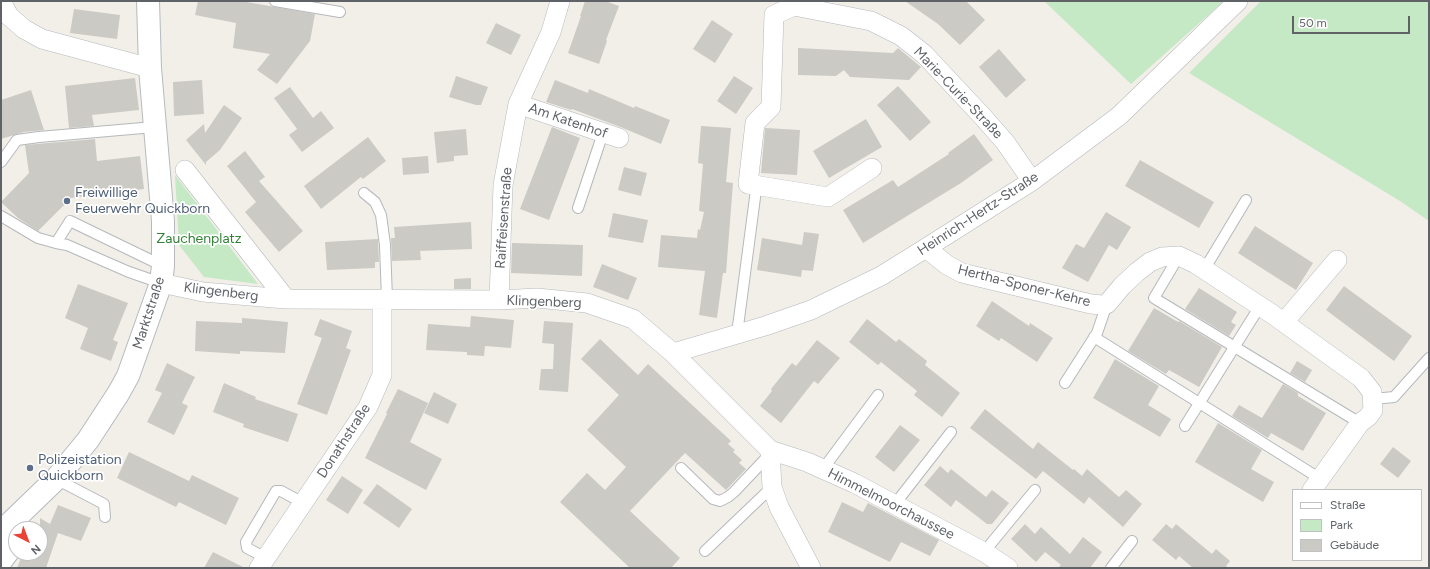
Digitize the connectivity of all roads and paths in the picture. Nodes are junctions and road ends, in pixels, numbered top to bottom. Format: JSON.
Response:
{"nodes":[{"id":1,"x":1,"y":1,"type":"edge"},
{"id":2,"x":148,"y":1,"type":"edge"},
{"id":3,"x":275,"y":1,"type":"edge"},
{"id":4,"x":560,"y":1,"type":"edge"},
{"id":5,"x":1238,"y":1,"type":"edge"},
{"id":6,"x":340,"y":12,"type":"dead end"},
{"id":7,"x":150,"y":68,"type":"junction"},
{"id":8,"x":518,"y":104,"type":"junction"},
{"id":9,"x":154,"y":127,"type":"junction"},
{"id":10,"x":611,"y":136,"type":"joint"},
{"id":11,"x":1,"y":162,"type":"edge"},
{"id":12,"x":872,"y":168,"type":"dead end"},
{"id":13,"x":185,"y":170,"type":"dead end"},
{"id":14,"x":1032,"y":181,"type":"junction"},
{"id":15,"x":756,"y":190,"type":"dead end"},
{"id":16,"x":364,"y":193,"type":"dead end"},
{"id":17,"x":1246,"y":200,"type":"dead end"},
{"id":18,"x":578,"y":208,"type":"dead end"},
{"id":19,"x":1,"y":216,"type":"edge"},
{"id":20,"x":56,"y":243,"type":"junction"},
{"id":21,"x":926,"y":248,"type":"junction"},
{"id":22,"x":1179,"y":256,"type":"junction"},
{"id":23,"x":1337,"y":260,"type":"dead end"},
{"id":24,"x":1204,"y":270,"type":"junction"},
{"id":25,"x":162,"y":275,"type":"junction"},
{"id":26,"x":286,"y":299,"type":"junction"},
{"id":27,"x":384,"y":299,"type":"junction"},
{"id":28,"x":499,"y":300,"type":"junction"},
{"id":29,"x":1107,"y":304,"type":"junction"},
{"id":30,"x":1260,"y":306,"type":"junction"},
{"id":31,"x":1284,"y":322,"type":"junction"},
{"id":32,"x":737,"y":334,"type":"junction"},
{"id":33,"x":1094,"y":337,"type":"junction"},
{"id":34,"x":1234,"y":347,"type":"junction"},
{"id":35,"x":673,"y":353,"type":"junction"},
{"id":36,"x":1429,"y":358,"type":"edge"},
{"id":37,"x":1065,"y":383,"type":"dead end"},
{"id":38,"x":878,"y":395,"type":"dead end"},
{"id":39,"x":1372,"y":399,"type":"junction"},
{"id":40,"x":1199,"y":403,"type":"junction"},
{"id":41,"x":1360,"y":423,"type":"junction"},
{"id":42,"x":1185,"y":426,"type":"dead end"},
{"id":43,"x":951,"y":432,"type":"dead end"},
{"id":44,"x":770,"y":452,"type":"junction"},
{"id":45,"x":681,"y":468,"type":"dead end"},
{"id":46,"x":823,"y":469,"type":"junction"},
{"id":47,"x":53,"y":482,"type":"junction"},
{"id":48,"x":1316,"y":484,"type":"edge"},
{"id":49,"x":772,"y":487,"type":"junction"},
{"id":50,"x":1035,"y":490,"type":"dead end"},
{"id":51,"x":303,"y":503,"type":"junction"},
{"id":52,"x":894,"y":504,"type":"junction"},
{"id":53,"x":105,"y":517,"type":"dead end"},
{"id":54,"x":32,"y":521,"type":"edge"},
{"id":55,"x":1,"y":532,"type":"edge"},
{"id":56,"x":1132,"y":541,"type":"dead end"},
{"id":57,"x":706,"y":551,"type":"dead end"},
{"id":58,"x":8,"y":552,"type":"edge"},
{"id":59,"x":984,"y":552,"type":"junction"},
{"id":60,"x":1,"y":561,"type":"edge"},
{"id":61,"x":262,"y":563,"type":"edge"},
{"id":62,"x":811,"y":568,"type":"edge"},
{"id":63,"x":1008,"y":568,"type":"edge"},
{"id":64,"x":1111,"y":568,"type":"edge"}],
"edges":[{"from":1,"to":7,"type":"street"},
{"from":2,"to":7,"type":"main road","name":"Marktstraße"},
{"from":3,"to":6,"type":"lane"},
{"from":4,"to":8,"type":"street","name":"Raiffeisenstraße"},
{"from":5,"to":14,"type":"street","name":"Heinrich-Hertz-Straße"},
{"from":7,"to":9,"type":"main road","name":"Marktstraße"},
{"from":8,"to":10,"type":"street","name":"Am Katenhof"},
{"from":8,"to":28,"type":"street","name":"Raiffeisenstraße"},
{"from":9,"to":11,"type":"lane"},
{"from":9,"to":25,"type":"main road","name":"Marktstraße"},
{"from":10,"to":18,"type":"lane"},
{"from":12,"to":14,"type":"street","name":"Marie-Curie-Straße"},
{"from":13,"to":26,"type":"street"},
{"from":14,"to":21,"type":"street","name":"Heinrich-Hertz-Straße"},
{"from":15,"to":32,"type":"lane"},
{"from":16,"to":27,"type":"lane"},
{"from":17,"to":24,"type":"lane"},
{"from":19,"to":20,"type":"lane"},
{"from":20,"to":25,"type":"lane"},
{"from":20,"to":25,"type":"lane"},
{"from":21,"to":29,"type":"street","name":"Hertha-Sponer-Kehre"},
{"from":21,"to":32,"type":"street","name":"Heinrich-Hertz-Straße"},
{"from":22,"to":24,"type":"street"},
{"from":22,"to":29,"type":"street","name":"Hertha-Sponer-Kehre"},
{"from":22,"to":34,"type":"lane"},
{"from":23,"to":31,"type":"street"},
{"from":24,"to":30,"type":"street"},
{"from":25,"to":26,"type":"street","name":"Klingenberg"},
{"from":25,"to":47,"type":"main road","name":"Marktstraße"},
{"from":26,"to":27,"type":"street","name":"Klingenberg"},
{"from":27,"to":28,"type":"street","name":"Klingenberg"},
{"from":27,"to":51,"type":"street","name":"Donathstraße"},
{"from":28,"to":35,"type":"street","name":"Klingenberg"},
{"from":29,"to":33,"type":"lane"},
{"from":30,"to":31,"type":"street"},
{"from":30,"to":34,"type":"lane"},
{"from":31,"to":39,"type":"street"},
{"from":32,"to":35,"type":"street","name":"Heinrich-Hertz-Straße"},
{"from":33,"to":37,"type":"lane"},
{"from":33,"to":40,"type":"lane"},
{"from":34,"to":40,"type":"lane"},
{"from":34,"to":41,"type":"lane"},
{"from":35,"to":44,"type":"street","name":"Klingenberg"},
{"from":36,"to":39,"type":"lane"},
{"from":38,"to":46,"type":"lane"},
{"from":39,"to":41,"type":"street"},
{"from":40,"to":42,"type":"lane"},
{"from":40,"to":48,"type":"lane"},
{"from":41,"to":48,"type":"street"},
{"from":43,"to":52,"type":"lane"},
{"from":44,"to":45,"type":"lane"},
{"from":44,"to":46,"type":"street","name":"Himmelmoorchaussee"},
{"from":44,"to":49,"type":"street"},
{"from":46,"to":52,"type":"street","name":"Himmelmoorchaussee"},
{"from":47,"to":53,"type":"lane"},
{"from":47,"to":54,"type":"main road","name":"Marktstraße"},
{"from":47,"to":55,"type":"main road","name":"Marktstraße"},
{"from":49,"to":57,"type":"lane"},
{"from":49,"to":62,"type":"street"},
{"from":50,"to":59,"type":"lane"},
{"from":51,"to":61,"type":"street","name":"Donathstraße"},
{"from":51,"to":61,"type":"lane"},
{"from":52,"to":59,"type":"street","name":"Himmelmoorchaussee"},
{"from":56,"to":64,"type":"lane"},
{"from":58,"to":60,"type":"main road"},
{"from":59,"to":63,"type":"street","name":"Himmelmoorchaussee"}]}
